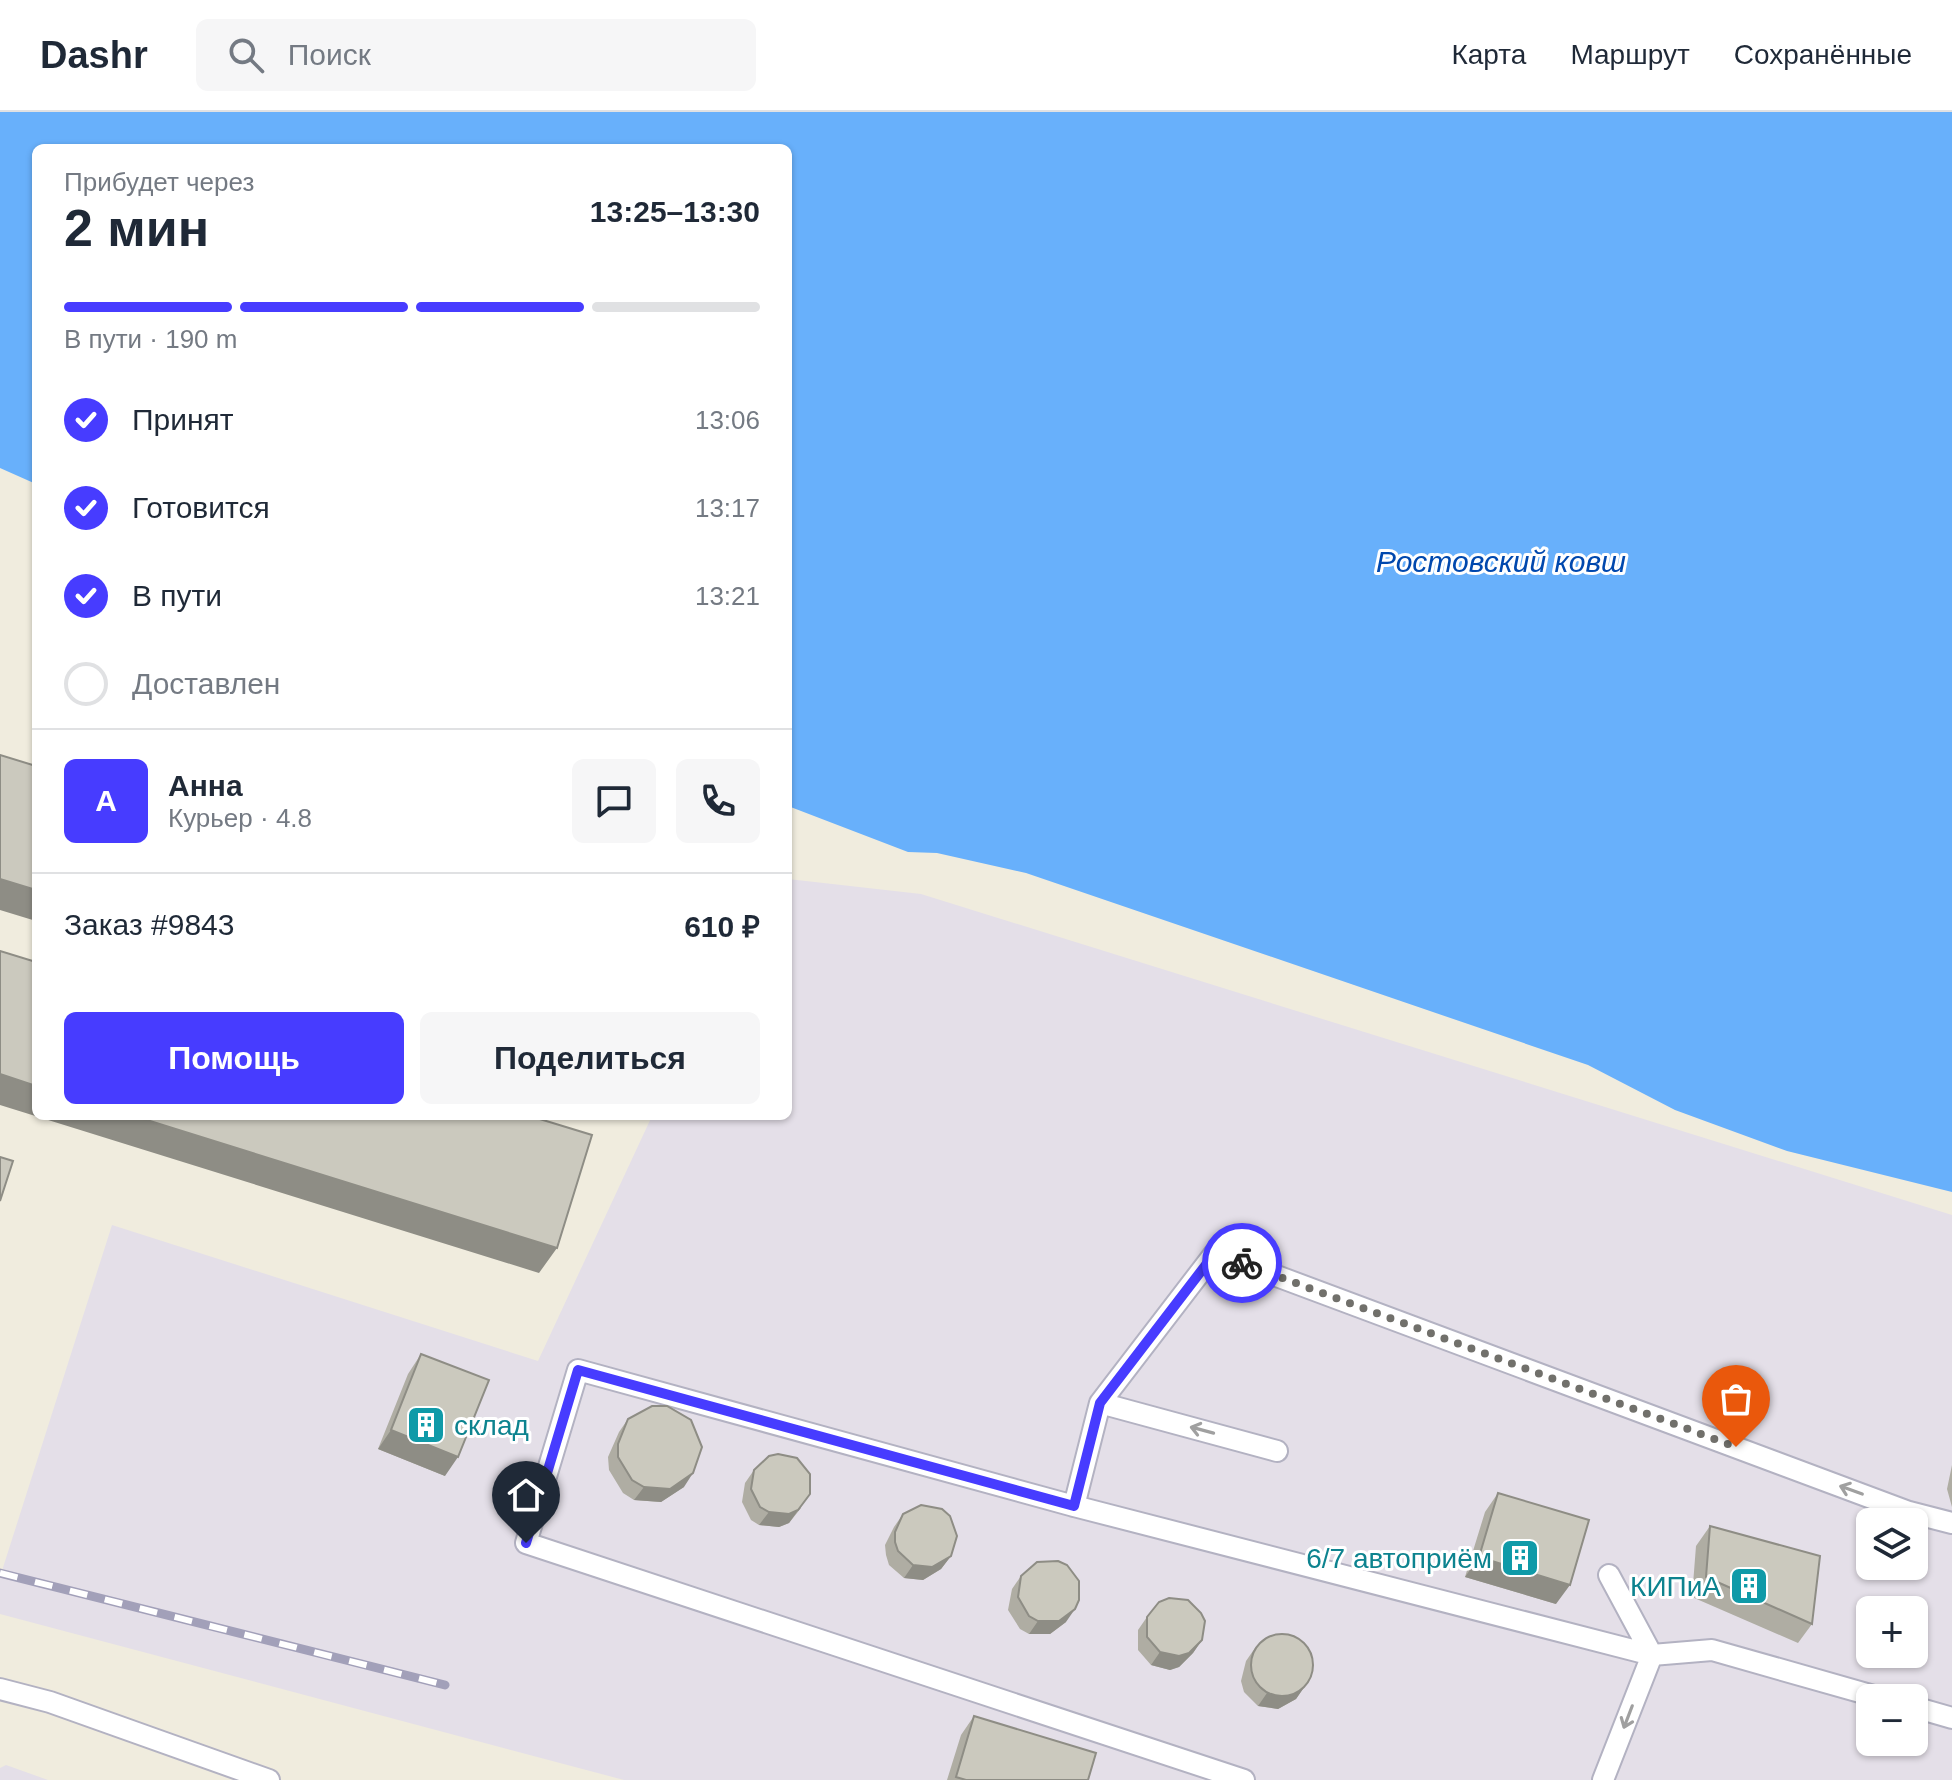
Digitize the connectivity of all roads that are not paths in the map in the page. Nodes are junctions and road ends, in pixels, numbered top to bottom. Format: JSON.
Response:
{"nodes":[{"id":1,"x":1100,"y":1403,"type":"junction"},
{"id":2,"x":1277,"y":1451,"type":"dead end"},
{"id":3,"x":1074,"y":1506,"type":"junction"},
{"id":4,"x":1952,"y":1523,"type":"edge"},
{"id":5,"x":1609,"y":1575,"type":"dead end"},
{"id":6,"x":1652,"y":1655,"type":"junction"},
{"id":7,"x":0,"y":1689,"type":"edge"},
{"id":8,"x":1856,"y":1691,"type":"edge"},
{"id":9,"x":1928,"y":1711,"type":"edge"},
{"id":10,"x":1952,"y":1718,"type":"edge"},
{"id":11,"x":269,"y":1780,"type":"edge"},
{"id":12,"x":1244,"y":1780,"type":"edge"},
{"id":13,"x":1603,"y":1780,"type":"edge"}],
"edges":[{"from":2,"to":1,"type":"lane","one_way":true},
{"from":1,"to":3,"type":"lane"},
{"from":4,"to":1,"type":"lane","one_way":true},
{"from":3,"to":6,"type":"lane"},
{"from":3,"to":12,"type":"lane"},
{"from":5,"to":6,"type":"lane"},
{"from":6,"to":8,"type":"lane"},
{"from":6,"to":13,"type":"lane","one_way":true},
{"from":7,"to":11,"type":"lane"},
{"from":9,"to":10,"type":"lane"}]}
